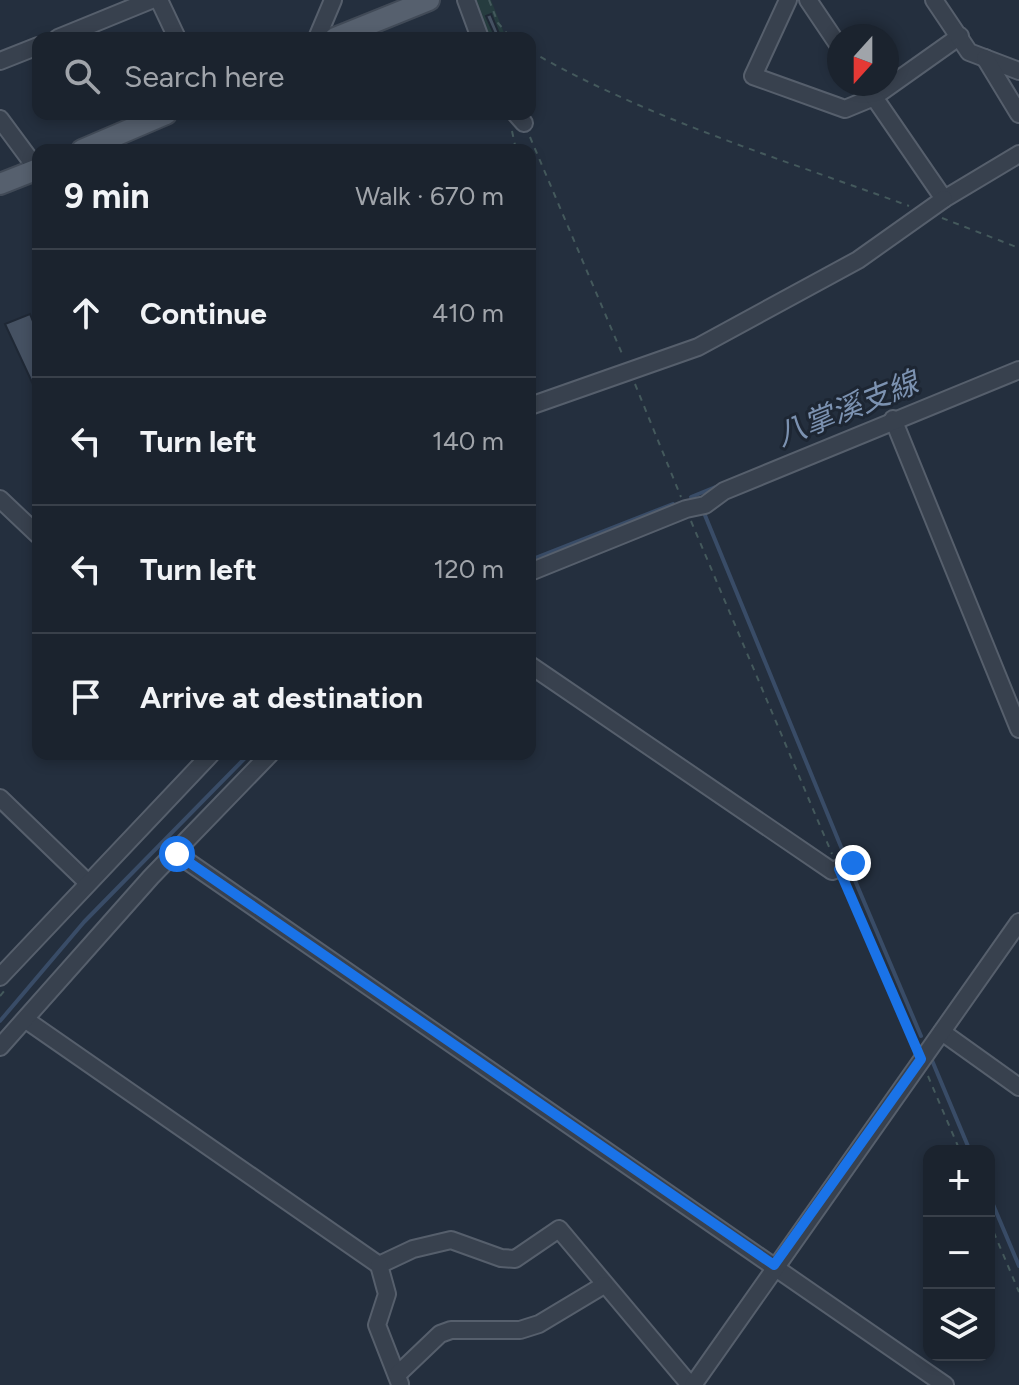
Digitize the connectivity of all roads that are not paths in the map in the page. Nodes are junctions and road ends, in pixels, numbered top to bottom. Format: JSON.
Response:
{"nodes":[{"id":1,"x":151,"y":0,"type":"edge"},
{"id":2,"x":159,"y":0,"type":"edge"},
{"id":3,"x":333,"y":0,"type":"edge"},
{"id":4,"x":429,"y":0,"type":"edge"},
{"id":5,"x":466,"y":0,"type":"edge"},
{"id":6,"x":788,"y":0,"type":"edge"},
{"id":7,"x":808,"y":0,"type":"edge"},
{"id":8,"x":934,"y":0,"type":"edge"},
{"id":9,"x":827,"y":28,"type":"edge"},
{"id":10,"x":73,"y":32,"type":"edge"},
{"id":11,"x":174,"y":32,"type":"edge"},
{"id":12,"x":320,"y":32,"type":"edge"},
{"id":13,"x":350,"y":32,"type":"edge"},
{"id":14,"x":478,"y":32,"type":"edge"},
{"id":15,"x":960,"y":36,"type":"junction"},
{"id":16,"x":32,"y":48,"type":"edge"},
{"id":17,"x":985,"y":58,"type":"junction"},
{"id":18,"x":0,"y":61,"type":"edge"},
{"id":19,"x":1019,"y":71,"type":"edge"},
{"id":20,"x":899,"y":73,"type":"edge"},
{"id":21,"x":862,"y":96,"type":"edge"},
{"id":22,"x":874,"y":96,"type":"edge"},
{"id":23,"x":1019,"y":114,"type":"edge"},
{"id":24,"x":0,"y":119,"type":"edge"},
{"id":25,"x":152,"y":120,"type":"edge"},
{"id":26,"x":96,"y":144,"type":"edge"},
{"id":27,"x":1019,"y":154,"type":"edge"},
{"id":28,"x":32,"y":161,"type":"edge"},
{"id":29,"x":32,"y":171,"type":"edge"},
{"id":30,"x":0,"y":184,"type":"edge"},
{"id":31,"x":944,"y":199,"type":"junction"},
{"id":32,"x":1019,"y":370,"type":"edge"},
{"id":33,"x":536,"y":404,"type":"edge"},
{"id":34,"x":893,"y":419,"type":"junction"},
{"id":35,"x":0,"y":499,"type":"edge"},
{"id":36,"x":32,"y":529,"type":"edge"},
{"id":37,"x":536,"y":570,"type":"edge"},
{"id":38,"x":536,"y":669,"type":"edge"},
{"id":39,"x":1019,"y":729,"type":"edge"},
{"id":40,"x":205,"y":760,"type":"edge"},
{"id":41,"x":264,"y":760,"type":"edge"},
{"id":42,"x":0,"y":798,"type":"edge"},
{"id":43,"x":177,"y":854,"type":"junction"},
{"id":44,"x":849,"y":865,"type":"road end"},
{"id":45,"x":87,"y":882,"type":"junction"},
{"id":46,"x":1019,"y":922,"type":"edge"},
{"id":47,"x":0,"y":977,"type":"edge"},
{"id":48,"x":26,"y":1020,"type":"junction"},
{"id":49,"x":942,"y":1032,"type":"junction"},
{"id":50,"x":0,"y":1047,"type":"edge"},
{"id":51,"x":1019,"y":1087,"type":"edge"},
{"id":52,"x":379,"y":1265,"type":"junction"},
{"id":53,"x":774,"y":1265,"type":"junction"},
{"id":54,"x":604,"y":1285,"type":"junction"},
{"id":55,"x":399,"y":1380,"type":"edge"},
{"id":56,"x":691,"y":1385,"type":"edge"},
{"id":57,"x":945,"y":1385,"type":"edge"}],
"edges":[{"from":1,"to":10,"type":"street"},
{"from":2,"to":11,"type":"street"},
{"from":3,"to":12,"type":"street"},
{"from":4,"to":13,"type":"main road"},
{"from":5,"to":14,"type":"street"},
{"from":6,"to":21,"type":"street"},
{"from":7,"to":9,"type":"street"},
{"from":8,"to":15,"type":"street"},
{"from":15,"to":17,"type":"street"},
{"from":15,"to":20,"type":"street"},
{"from":16,"to":18,"type":"street"},
{"from":17,"to":19,"type":"street"},
{"from":17,"to":23,"type":"street"},
{"from":22,"to":31,"type":"street"},
{"from":24,"to":28,"type":"street"},
{"from":25,"to":26,"type":"main road"},
{"from":27,"to":31,"type":"street"},
{"from":29,"to":30,"type":"main road"},
{"from":31,"to":33,"type":"street"},
{"from":32,"to":34,"type":"street"},
{"from":34,"to":37,"type":"street"},
{"from":34,"to":39,"type":"street"},
{"from":35,"to":36,"type":"street"},
{"from":38,"to":44,"type":"street"},
{"from":40,"to":45,"type":"street"},
{"from":41,"to":43,"type":"street"},
{"from":42,"to":45,"type":"street"},
{"from":43,"to":48,"type":"street"},
{"from":43,"to":53,"type":"street"},
{"from":45,"to":47,"type":"street"},
{"from":46,"to":49,"type":"street"},
{"from":48,"to":50,"type":"street"},
{"from":48,"to":52,"type":"street"},
{"from":49,"to":51,"type":"street"},
{"from":49,"to":53,"type":"street"},
{"from":52,"to":54,"type":"street"},
{"from":52,"to":55,"type":"street"},
{"from":53,"to":56,"type":"street"},
{"from":53,"to":57,"type":"street"},
{"from":54,"to":55,"type":"street"},
{"from":54,"to":56,"type":"street"}]}
